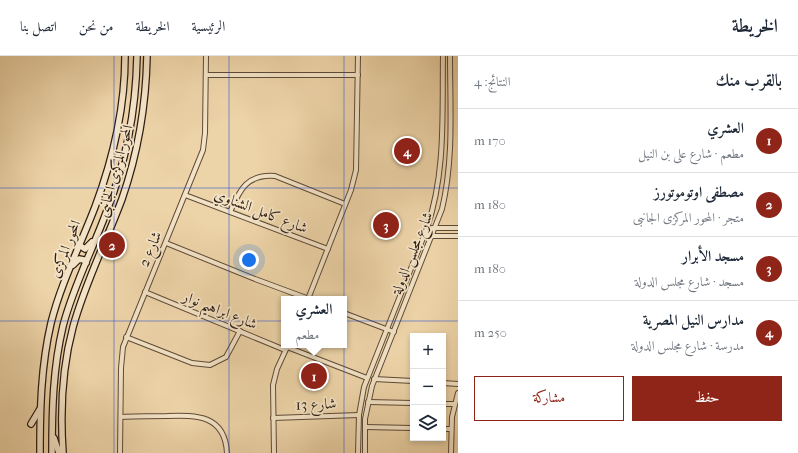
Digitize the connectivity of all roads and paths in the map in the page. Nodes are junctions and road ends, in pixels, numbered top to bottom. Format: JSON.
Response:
{"nodes":[{"id":1,"x":125,"y":56,"type":"edge"},
{"id":2,"x":137,"y":56,"type":"edge"},
{"id":3,"x":146,"y":56,"type":"edge"},
{"id":4,"x":206,"y":56,"type":"edge"},
{"id":5,"x":358,"y":56,"type":"edge"},
{"id":6,"x":442,"y":56,"type":"edge"},
{"id":7,"x":450,"y":56,"type":"edge"},
{"id":8,"x":206,"y":75,"type":"junction"},
{"id":9,"x":358,"y":75,"type":"junction"},
{"id":10,"x":442,"y":94,"type":"junction"},
{"id":11,"x":450,"y":94,"type":"junction"},
{"id":12,"x":185,"y":195,"type":"junction"},
{"id":13,"x":345,"y":204,"type":"junction"},
{"id":14,"x":230,"y":212,"type":"junction"},
{"id":15,"x":427,"y":228,"type":"junction"},
{"id":16,"x":435,"y":228,"type":"junction"},
{"id":17,"x":458,"y":228,"type":"edge"},
{"id":18,"x":98,"y":233,"type":"junction"},
{"id":19,"x":424,"y":236,"type":"junction"},
{"id":20,"x":432,"y":236,"type":"junction"},
{"id":21,"x":458,"y":236,"type":"edge"},
{"id":22,"x":166,"y":243,"type":"junction"},
{"id":23,"x":79,"y":246,"type":"junction"},
{"id":24,"x":328,"y":249,"type":"junction"},
{"id":25,"x":86,"y":263,"type":"junction"},
{"id":26,"x":68,"y":274,"type":"junction"},
{"id":27,"x":145,"y":292,"type":"junction"},
{"id":28,"x":301,"y":296,"type":"edge"},
{"id":29,"x":310,"y":296,"type":"edge"},
{"id":30,"x":347,"y":314,"type":"edge"},
{"id":31,"x":386,"y":329,"type":"junction"},
{"id":32,"x":240,"y":331,"type":"junction"},
{"id":33,"x":394,"y":332,"type":"junction"},
{"id":34,"x":126,"y":338,"type":"junction"},
{"id":35,"x":281,"y":345,"type":"edge"},
{"id":36,"x":287,"y":348,"type":"edge"},
{"id":37,"x":290,"y":348,"type":"edge"},
{"id":38,"x":367,"y":378,"type":"junction"},
{"id":39,"x":374,"y":379,"type":"junction"},
{"id":40,"x":410,"y":381,"type":"edge"},
{"id":41,"x":446,"y":383,"type":"edge"},
{"id":42,"x":458,"y":384,"type":"edge"},
{"id":43,"x":458,"y":394,"type":"edge"},
{"id":44,"x":368,"y":402,"type":"junction"},
{"id":45,"x":410,"y":403,"type":"edge"},
{"id":46,"x":446,"y":404,"type":"edge"},
{"id":47,"x":454,"y":404,"type":"junction"},
{"id":48,"x":40,"y":409,"type":"junction"},
{"id":49,"x":359,"y":415,"type":"junction"},
{"id":50,"x":121,"y":417,"type":"junction"},
{"id":51,"x":452,"y":417,"type":"junction"},
{"id":52,"x":458,"y":417,"type":"edge"},
{"id":53,"x":274,"y":418,"type":"junction"},
{"id":54,"x":31,"y":424,"type":"dead end"},
{"id":55,"x":410,"y":428,"type":"edge"},
{"id":56,"x":446,"y":428,"type":"edge"},
{"id":57,"x":365,"y":429,"type":"junction"},
{"id":58,"x":451,"y":429,"type":"junction"},
{"id":59,"x":358,"y":431,"type":"junction"},
{"id":60,"x":52,"y":434,"type":"junction"},
{"id":61,"x":40,"y":453,"type":"edge"},
{"id":62,"x":52,"y":453,"type":"edge"},
{"id":63,"x":59,"y":453,"type":"edge"},
{"id":64,"x":63,"y":453,"type":"edge"},
{"id":65,"x":120,"y":453,"type":"edge"},
{"id":66,"x":227,"y":453,"type":"edge"},
{"id":67,"x":274,"y":453,"type":"edge"},
{"id":68,"x":358,"y":453,"type":"edge"},
{"id":69,"x":365,"y":453,"type":"edge"},
{"id":70,"x":451,"y":453,"type":"edge"}],
"edges":[{"from":1,"to":23,"type":"main road","name":"المحور المركزى"},
{"from":2,"to":18,"type":"main road","name":"المحور المركزى"},
{"from":3,"to":64,"type":"main road","name":"المحور المركزى الجانبى"},
{"from":4,"to":8,"type":"street","name":"شارع 2"},
{"from":5,"to":9,"type":"street"},
{"from":6,"to":10,"type":"street","name":"شارع مجلس الدولة"},
{"from":7,"to":11,"type":"street","name":"شارع مجلس الدولة"},
{"from":8,"to":9,"type":"street"},
{"from":8,"to":12,"type":"street","name":"شارع 2"},
{"from":9,"to":13,"type":"street"},
{"from":10,"to":11,"type":"street"},
{"from":10,"to":15,"type":"street","name":"شارع مجلس الدولة"},
{"from":11,"to":16,"type":"street","name":"شارع مجلس الدولة"},
{"from":12,"to":14,"type":"street","name":"شارع كامل الشناوي"},
{"from":12,"to":22,"type":"street","name":"شارع 2"},
{"from":13,"to":14,"type":"street"},
{"from":13,"to":24,"type":"street"},
{"from":14,"to":24,"type":"street","name":"شارع كامل الشناوي"},
{"from":15,"to":16,"type":"street"},
{"from":15,"to":19,"type":"street","name":"شارع مجلس الدولة"},
{"from":16,"to":17,"type":"street"},
{"from":16,"to":20,"type":"street","name":"شارع مجلس الدولة"},
{"from":18,"to":23,"type":"main road"},
{"from":18,"to":25,"type":"main road","name":"المحور المركزى"},
{"from":19,"to":20,"type":"street"},
{"from":19,"to":31,"type":"street","name":"شارع مجلس الدولة"},
{"from":20,"to":21,"type":"street"},
{"from":20,"to":33,"type":"street","name":"شارع مجلس الدولة"},
{"from":22,"to":27,"type":"street","name":"شارع 2"},
{"from":22,"to":28,"type":"street"},
{"from":23,"to":26,"type":"main road","name":"المحور المركزى"},
{"from":24,"to":29,"type":"street"},
{"from":25,"to":26,"type":"main road"},
{"from":25,"to":60,"type":"main road","name":"المحور المركزى"},
{"from":26,"to":48,"type":"main road","name":"المحور المركزى"},
{"from":27,"to":32,"type":"street","name":"شارع ابراهيم نوار"},
{"from":27,"to":34,"type":"street","name":"شارع 2"},
{"from":30,"to":31,"type":"street"},
{"from":31,"to":33,"type":"street"},
{"from":31,"to":38,"type":"street","name":"شارع مجلس الدولة"},
{"from":32,"to":34,"type":"street"},
{"from":32,"to":35,"type":"street","name":"شارع ابراهيم نوار"},
{"from":33,"to":39,"type":"street","name":"شارع مجلس الدولة"},
{"from":34,"to":50,"type":"street","name":"شارع 2"},
{"from":36,"to":53,"type":"street"},
{"from":37,"to":38,"type":"street","name":"شارع ابراهيم نوار"},
{"from":38,"to":49,"type":"street","name":"شارع مجلس الدولة"},
{"from":39,"to":40,"type":"street"},
{"from":39,"to":44,"type":"street","name":"شارع مجلس الدولة"},
{"from":41,"to":42,"type":"street"},
{"from":43,"to":47,"type":"street"},
{"from":44,"to":45,"type":"street"},
{"from":44,"to":57,"type":"street","name":"شارع مجلس الدولة"},
{"from":46,"to":47,"type":"street"},
{"from":47,"to":51,"type":"street"},
{"from":48,"to":54,"type":"main road"},
{"from":48,"to":61,"type":"main road","name":"المحور المركزى"},
{"from":49,"to":53,"type":"street","name":"شارع 13"},
{"from":49,"to":59,"type":"street","name":"شارع مجلس الدولة"},
{"from":50,"to":65,"type":"street","name":"شارع 2"},
{"from":50,"to":66,"type":"street"},
{"from":51,"to":52,"type":"street"},
{"from":51,"to":58,"type":"street"},
{"from":53,"to":67,"type":"street"},
{"from":55,"to":57,"type":"street"},
{"from":56,"to":58,"type":"street"},
{"from":57,"to":59,"type":"street"},
{"from":57,"to":69,"type":"street","name":"شارع مجلس الدولة"},
{"from":58,"to":70,"type":"street"},
{"from":59,"to":68,"type":"street","name":"شارع مجلس الدولة"},
{"from":60,"to":62,"type":"main road","name":"المحور المركزى"},
{"from":60,"to":63,"type":"main road"}]}
